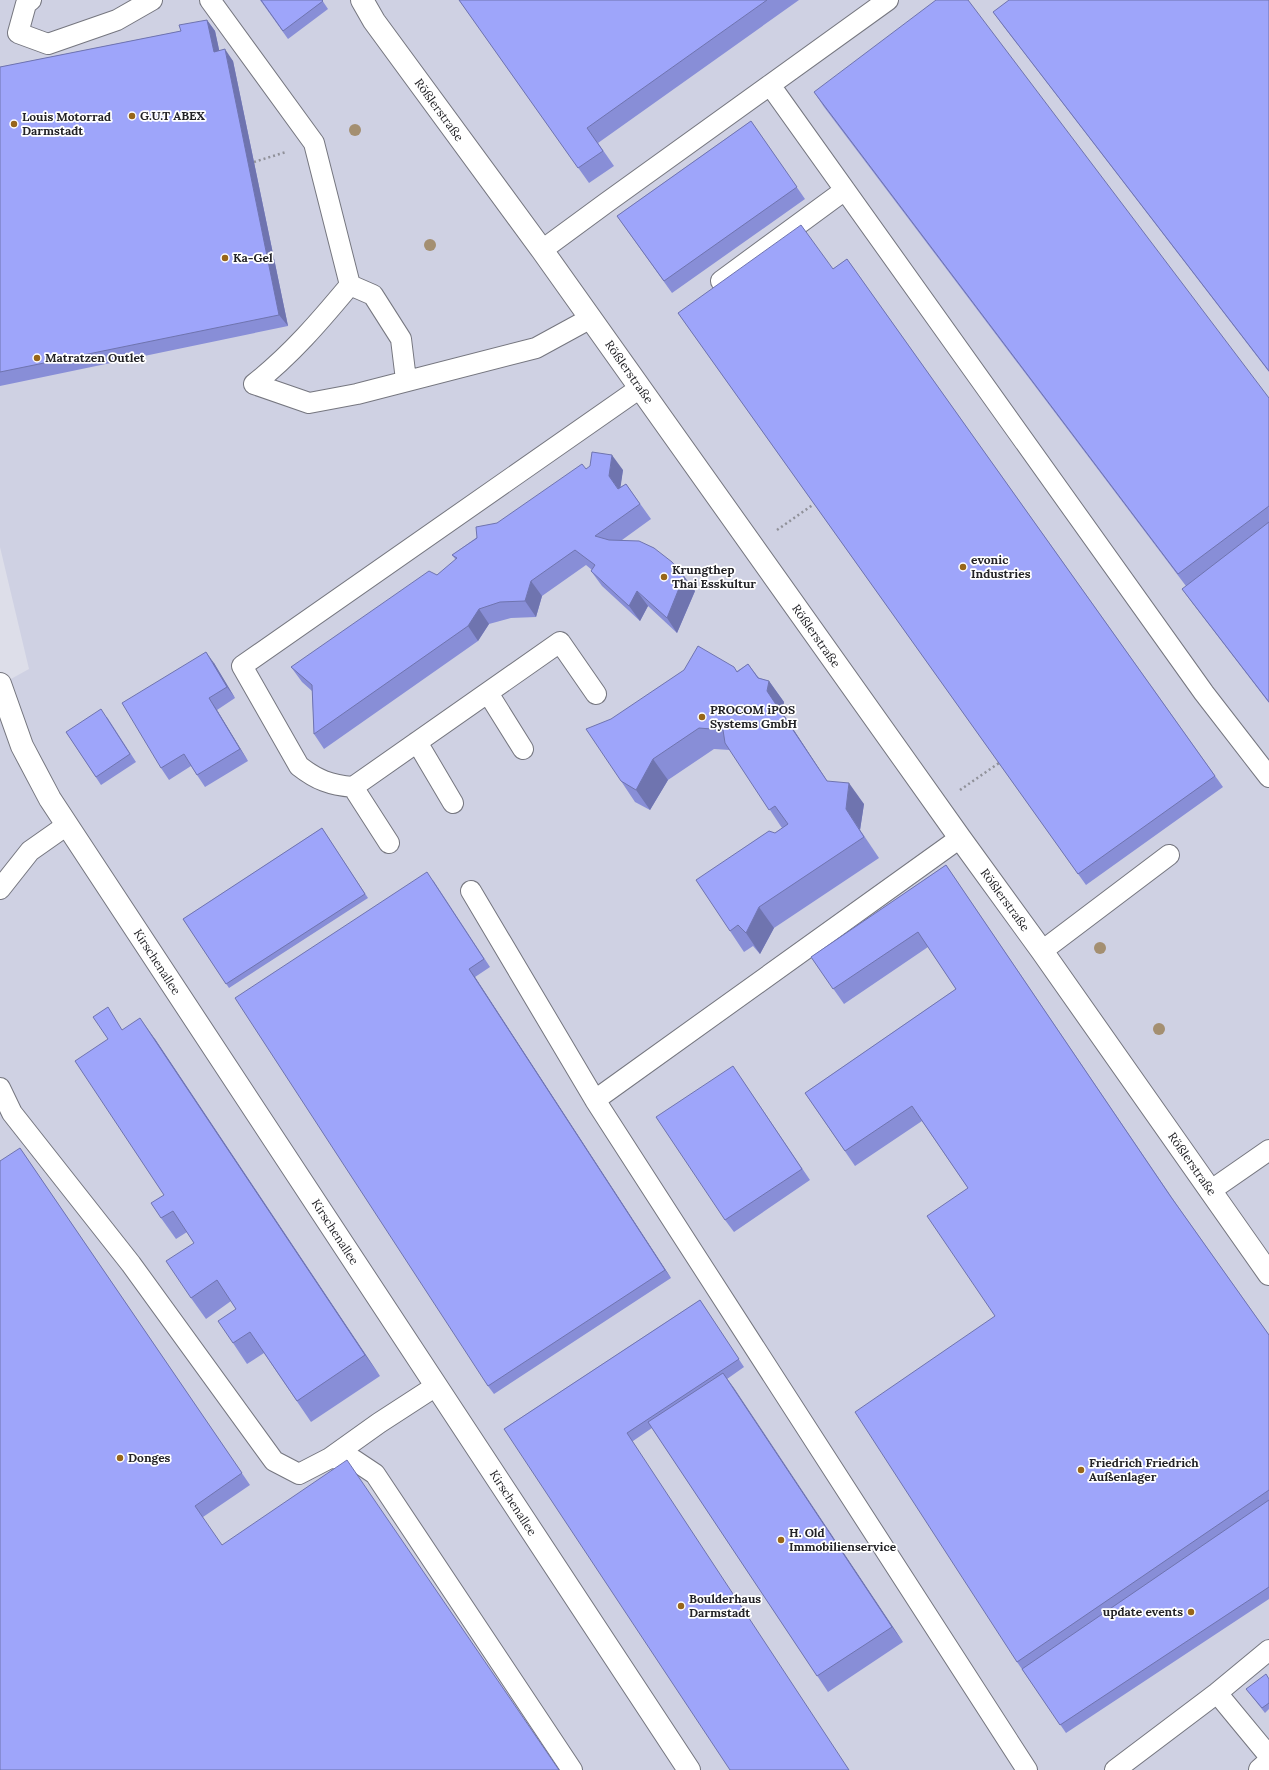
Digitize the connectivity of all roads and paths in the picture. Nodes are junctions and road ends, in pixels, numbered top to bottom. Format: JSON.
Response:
{"nodes":[{"id":1,"x":31,"y":0,"type":"edge"},
{"id":2,"x":152,"y":0,"type":"edge"},
{"id":3,"x":210,"y":0,"type":"edge"},
{"id":4,"x":362,"y":0,"type":"edge"},
{"id":5,"x":888,"y":0,"type":"edge"},
{"id":6,"x":770,"y":85,"type":"junction"},
{"id":7,"x":314,"y":143,"type":"junction"},
{"id":8,"x":254,"y":162,"type":"dead end"},
{"id":9,"x":845,"y":190,"type":"junction"},
{"id":10,"x":542,"y":250,"type":"junction"},
{"id":11,"x":720,"y":281,"type":"edge"},
{"id":12,"x":350,"y":285,"type":"junction"},
{"id":13,"x":591,"y":318,"type":"junction"},
{"id":14,"x":406,"y":380,"type":"junction"},
{"id":15,"x":640,"y":388,"type":"junction"},
{"id":16,"x":814,"y":504,"type":"edge"},
{"id":17,"x":752,"y":546,"type":"junction"},
{"id":18,"x":0,"y":684,"type":"edge"},
{"id":19,"x":488,"y":693,"type":"junction"},
{"id":20,"x":596,"y":694,"type":"dead end"},
{"id":21,"x":417,"y":742,"type":"junction"},
{"id":22,"x":523,"y":749,"type":"dead end"},
{"id":23,"x":999,"y":763,"type":"edge"},
{"id":24,"x":1269,"y":777,"type":"edge"},
{"id":25,"x":353,"y":787,"type":"junction"},
{"id":26,"x":453,"y":803,"type":"dead end"},
{"id":27,"x":937,"y":805,"type":"junction"},
{"id":28,"x":67,"y":825,"type":"junction"},
{"id":29,"x":960,"y":838,"type":"junction"},
{"id":30,"x":389,"y":843,"type":"dead end"},
{"id":31,"x":1169,"y":855,"type":"dead end"},
{"id":32,"x":0,"y":889,"type":"edge"},
{"id":33,"x":471,"y":891,"type":"dead end"},
{"id":34,"x":1042,"y":951,"type":"junction"},
{"id":35,"x":0,"y":1088,"type":"edge"},
{"id":36,"x":595,"y":1100,"type":"junction"},
{"id":37,"x":1269,"y":1150,"type":"edge"},
{"id":38,"x":1210,"y":1191,"type":"junction"},
{"id":39,"x":1269,"y":1274,"type":"edge"},
{"id":40,"x":436,"y":1386,"type":"junction"},
{"id":41,"x":330,"y":1458,"type":"junction"},
{"id":42,"x":1269,"y":1650,"type":"edge"},
{"id":43,"x":1217,"y":1694,"type":"junction"},
{"id":44,"x":1269,"y":1756,"type":"edge"},
{"id":45,"x":1269,"y":1762,"type":"edge"},
{"id":46,"x":572,"y":1770,"type":"edge"},
{"id":47,"x":689,"y":1770,"type":"edge"},
{"id":48,"x":1027,"y":1770,"type":"edge"},
{"id":49,"x":1116,"y":1770,"type":"edge"},
{"id":50,"x":1260,"y":1770,"type":"edge"}],
"edges":[{"from":1,"to":2,"type":"lane"},
{"from":3,"to":7,"type":"lane"},
{"from":4,"to":10,"type":"street","name":"Rößlerstraße"},
{"from":5,"to":6,"type":"lane"},
{"from":6,"to":9,"type":"lane"},
{"from":6,"to":10,"type":"lane"},
{"from":7,"to":8,"type":"path"},
{"from":7,"to":12,"type":"lane"},
{"from":9,"to":11,"type":"lane"},
{"from":9,"to":24,"type":"lane"},
{"from":10,"to":13,"type":"street","name":"Rößlerstraße"},
{"from":12,"to":14,"type":"lane"},
{"from":12,"to":14,"type":"lane"},
{"from":13,"to":14,"type":"lane"},
{"from":13,"to":15,"type":"street","name":"Rößlerstraße"},
{"from":15,"to":17,"type":"street","name":"Rößlerstraße"},
{"from":15,"to":25,"type":"lane"},
{"from":16,"to":17,"type":"path"},
{"from":17,"to":27,"type":"street","name":"Rößlerstraße"},
{"from":18,"to":28,"type":"street","name":"Kirschenallee"},
{"from":19,"to":20,"type":"lane"},
{"from":19,"to":21,"type":"lane"},
{"from":19,"to":22,"type":"lane"},
{"from":21,"to":25,"type":"lane"},
{"from":21,"to":26,"type":"lane"},
{"from":23,"to":27,"type":"path"},
{"from":25,"to":30,"type":"lane"},
{"from":27,"to":29,"type":"street","name":"Rößlerstraße"},
{"from":28,"to":32,"type":"lane"},
{"from":28,"to":40,"type":"street","name":"Kirschenallee"},
{"from":29,"to":34,"type":"street","name":"Rößlerstraße"},
{"from":29,"to":36,"type":"lane"},
{"from":31,"to":34,"type":"lane"},
{"from":33,"to":36,"type":"lane"},
{"from":34,"to":38,"type":"street","name":"Rößlerstraße"},
{"from":35,"to":41,"type":"lane"},
{"from":36,"to":48,"type":"lane"},
{"from":37,"to":38,"type":"lane"},
{"from":38,"to":39,"type":"street","name":"Rößlerstraße"},
{"from":40,"to":41,"type":"lane"},
{"from":40,"to":47,"type":"street","name":"Kirschenallee"},
{"from":41,"to":46,"type":"lane"},
{"from":42,"to":43,"type":"lane"},
{"from":43,"to":44,"type":"lane"},
{"from":43,"to":49,"type":"lane"},
{"from":45,"to":50,"type":"street"}]}
